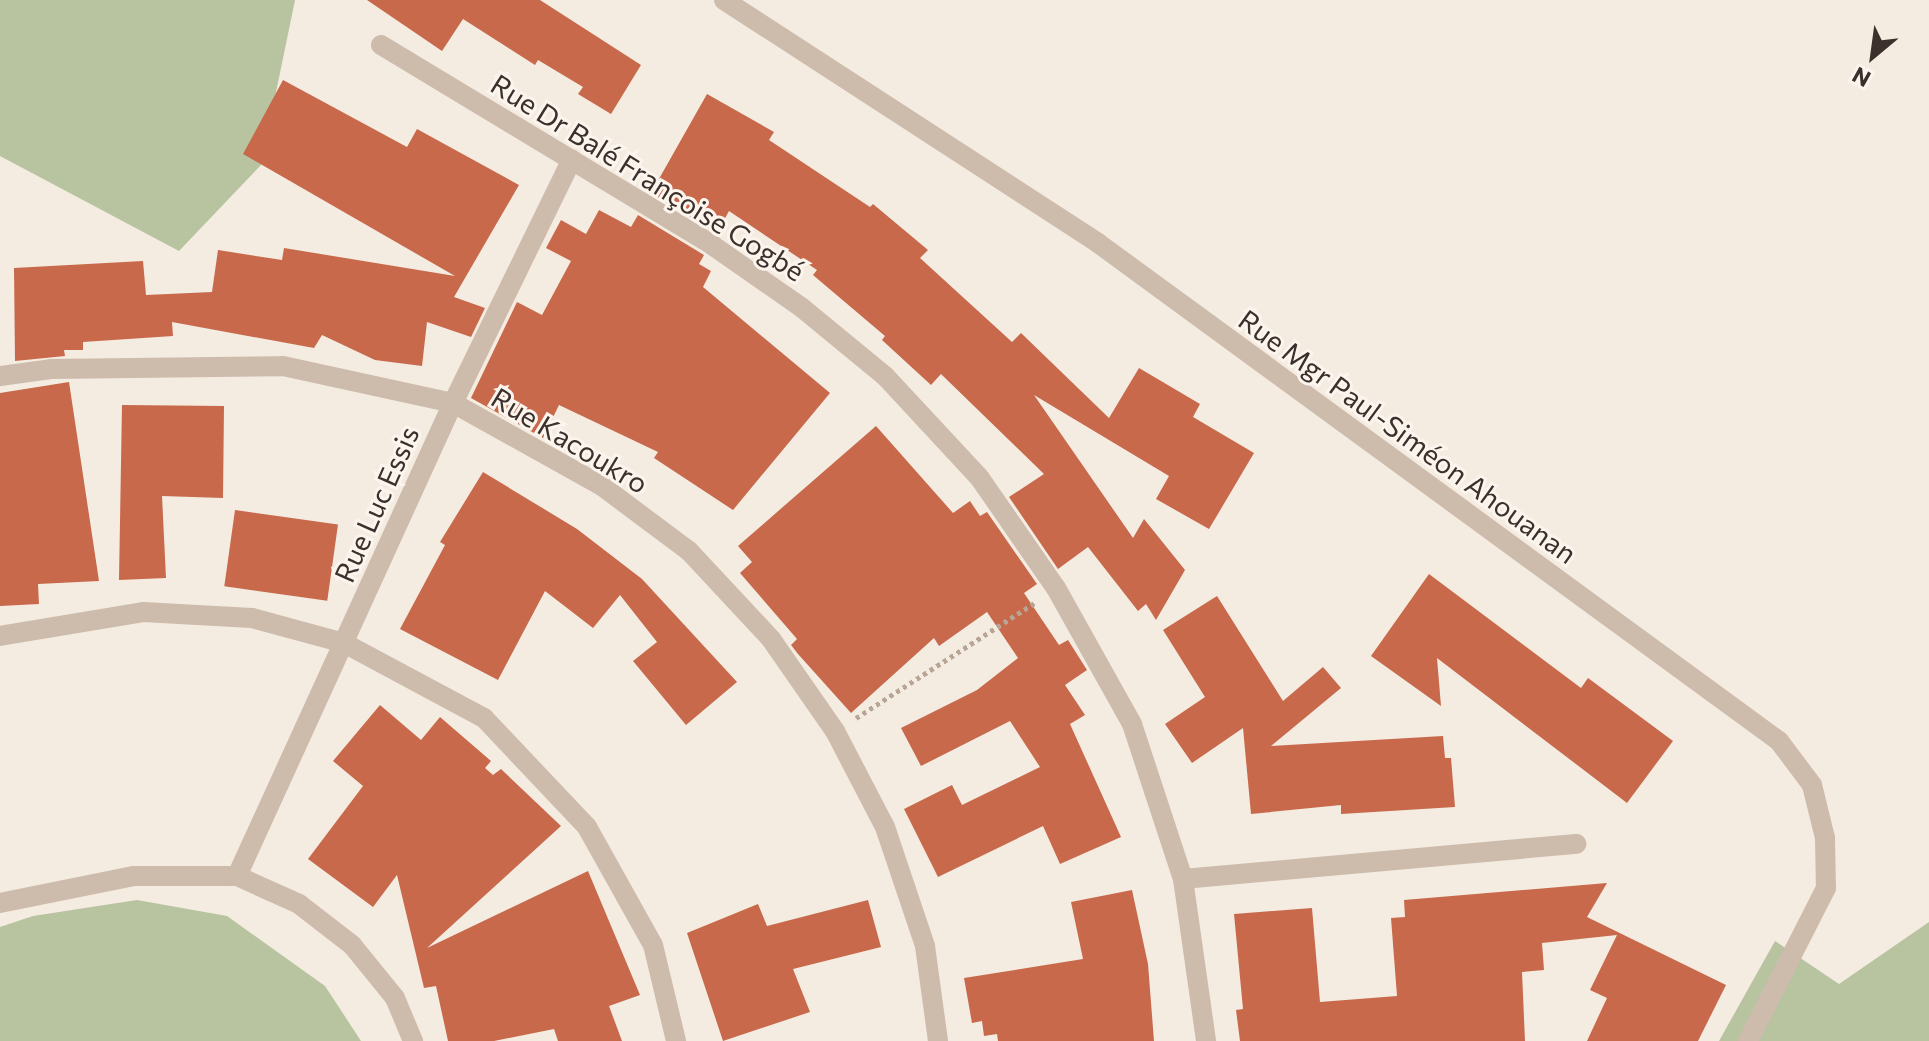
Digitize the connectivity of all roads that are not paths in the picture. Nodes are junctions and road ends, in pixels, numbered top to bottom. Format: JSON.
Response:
{"nodes":[{"id":1,"x":724,"y":0,"type":"edge"},
{"id":2,"x":381,"y":45,"type":"dead end"},
{"id":3,"x":572,"y":159,"type":"junction"},
{"id":4,"x":0,"y":376,"type":"edge"},
{"id":5,"x":453,"y":403,"type":"junction"},
{"id":6,"x":0,"y":636,"type":"edge"},
{"id":7,"x":344,"y":643,"type":"junction"},
{"id":8,"x":1576,"y":844,"type":"dead end"},
{"id":9,"x":237,"y":876,"type":"junction"},
{"id":10,"x":1183,"y":879,"type":"junction"},
{"id":11,"x":0,"y":903,"type":"edge"},
{"id":12,"x":413,"y":1041,"type":"edge"},
{"id":13,"x":676,"y":1041,"type":"edge"},
{"id":14,"x":938,"y":1041,"type":"edge"},
{"id":15,"x":1206,"y":1041,"type":"edge"},
{"id":16,"x":1748,"y":1041,"type":"edge"}],
"edges":[{"from":1,"to":16,"type":"street","name":"Rue Mgr Paul-Siméon Ahouanan"},
{"from":2,"to":3,"type":"street","name":"Rue Dr Balé Françoise Gogbé"},
{"from":3,"to":5,"type":"street","name":"Rue Luc Essis"},
{"from":3,"to":10,"type":"street","name":"Rue Dr Balé Françoise Gogbé"},
{"from":4,"to":5,"type":"street","name":"Rue Kacoukro"},
{"from":5,"to":7,"type":"street","name":"Rue Luc Essis"},
{"from":5,"to":14,"type":"street","name":"Rue Kacoukro"},
{"from":6,"to":7,"type":"street"},
{"from":7,"to":9,"type":"street","name":"Rue Luc Essis"},
{"from":7,"to":13,"type":"street"},
{"from":8,"to":10,"type":"street"},
{"from":9,"to":11,"type":"street"},
{"from":9,"to":12,"type":"street"},
{"from":10,"to":15,"type":"street","name":"Rue Dr Balé Françoise Gogbé"}]}
